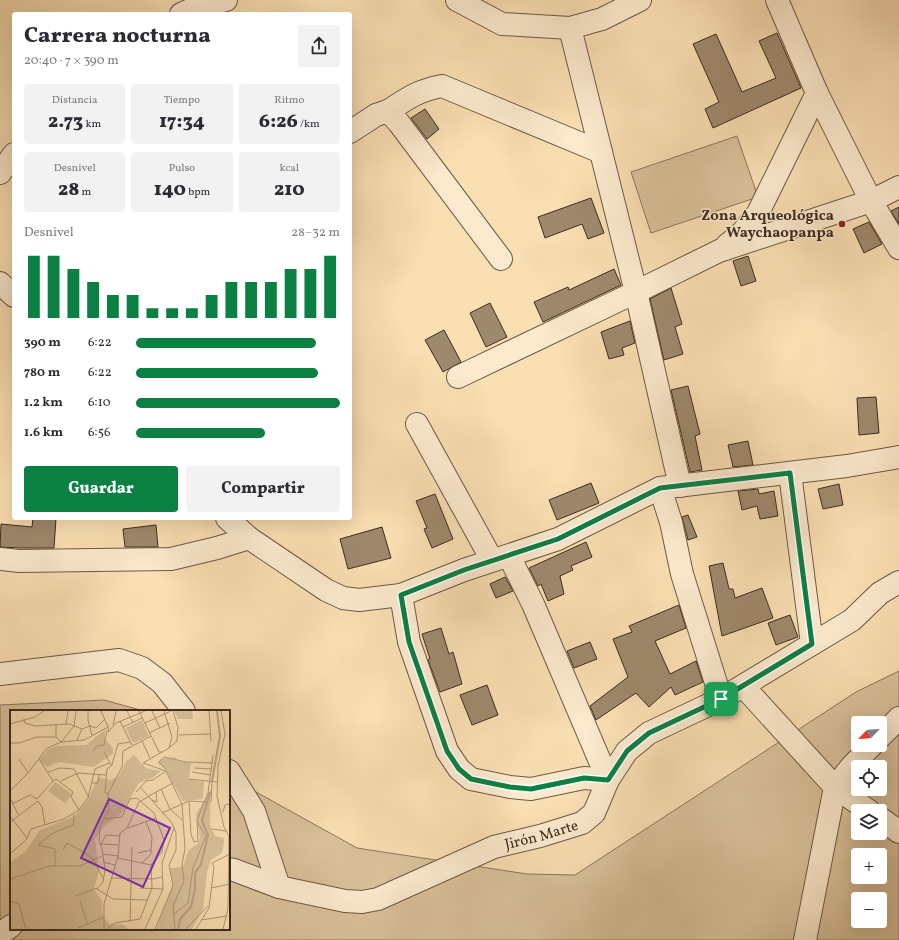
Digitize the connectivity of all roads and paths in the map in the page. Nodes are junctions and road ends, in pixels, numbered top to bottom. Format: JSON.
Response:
{"nodes":[{"id":1,"x":226,"y":0,"type":"edge"},
{"id":2,"x":457,"y":0,"type":"edge"},
{"id":3,"x":640,"y":0,"type":"edge"},
{"id":4,"x":777,"y":0,"type":"edge"},
{"id":5,"x":186,"y":12,"type":"edge"},
{"id":6,"x":570,"y":28,"type":"junction"},
{"id":7,"x":817,"y":93,"type":"junction"},
{"id":8,"x":388,"y":111,"type":"junction"},
{"id":9,"x":352,"y":131,"type":"edge"},
{"id":10,"x":601,"y":152,"type":"junction"},
{"id":11,"x":12,"y":157,"type":"edge"},
{"id":12,"x":0,"y":173,"type":"edge"},
{"id":13,"x":899,"y":187,"type":"edge"},
{"id":14,"x":871,"y":201,"type":"junction"},
{"id":15,"x":899,"y":248,"type":"edge"},
{"id":16,"x":719,"y":251,"type":"junction"},
{"id":17,"x":501,"y":259,"type":"dead end"},
{"id":18,"x":0,"y":283,"type":"edge"},
{"id":19,"x":636,"y":292,"type":"junction"},
{"id":20,"x":12,"y":294,"type":"edge"},
{"id":21,"x":458,"y":377,"type":"dead end"},
{"id":22,"x":417,"y":424,"type":"dead end"},
{"id":23,"x":899,"y":457,"type":"edge"},
{"id":24,"x":790,"y":473,"type":"junction"},
{"id":25,"x":670,"y":487,"type":"junction"},
{"id":26,"x":229,"y":520,"type":"edge"},
{"id":27,"x":249,"y":538,"type":"junction"},
{"id":28,"x":501,"y":558,"type":"junction"},
{"id":29,"x":0,"y":559,"type":"edge"},
{"id":30,"x":899,"y":582,"type":"edge"},
{"id":31,"x":401,"y":595,"type":"junction"},
{"id":32,"x":812,"y":644,"type":"junction"},
{"id":33,"x":0,"y":674,"type":"edge"},
{"id":34,"x":743,"y":686,"type":"junction"},
{"id":35,"x":721,"y":699,"type":"junction"},
{"id":36,"x":183,"y":710,"type":"edge"},
{"id":37,"x":899,"y":718,"type":"edge"},
{"id":38,"x":887,"y":731,"type":"edge"},
{"id":39,"x":865,"y":752,"type":"edge"},
{"id":40,"x":230,"y":773,"type":"edge"},
{"id":41,"x":608,"y":780,"type":"junction"},
{"id":42,"x":835,"y":787,"type":"junction"},
{"id":43,"x":859,"y":804,"type":"edge"},
{"id":44,"x":887,"y":823,"type":"edge"},
{"id":45,"x":899,"y":832,"type":"edge"},
{"id":46,"x":230,"y":869,"type":"edge"},
{"id":47,"x":279,"y":887,"type":"junction"},
{"id":48,"x":10,"y":927,"type":"edge"},
{"id":49,"x":0,"y":934,"type":"edge"},
{"id":50,"x":805,"y":940,"type":"edge"}],
"edges":[{"from":1,"to":5,"type":"street"},
{"from":2,"to":6,"type":"street"},
{"from":3,"to":6,"type":"street"},
{"from":4,"to":7,"type":"street"},
{"from":6,"to":10,"type":"street"},
{"from":7,"to":14,"type":"street"},
{"from":7,"to":16,"type":"street"},
{"from":8,"to":9,"type":"street"},
{"from":8,"to":10,"type":"street"},
{"from":8,"to":17,"type":"street"},
{"from":10,"to":19,"type":"street"},
{"from":11,"to":12,"type":"street"},
{"from":13,"to":14,"type":"street"},
{"from":14,"to":15,"type":"street"},
{"from":14,"to":16,"type":"street"},
{"from":16,"to":19,"type":"street"},
{"from":18,"to":20,"type":"street"},
{"from":19,"to":21,"type":"street"},
{"from":19,"to":25,"type":"street"},
{"from":22,"to":28,"type":"street"},
{"from":23,"to":24,"type":"street"},
{"from":24,"to":25,"type":"street"},
{"from":24,"to":32,"type":"street"},
{"from":25,"to":28,"type":"street"},
{"from":25,"to":35,"type":"street"},
{"from":26,"to":27,"type":"street"},
{"from":27,"to":29,"type":"street"},
{"from":27,"to":31,"type":"street"},
{"from":28,"to":31,"type":"street"},
{"from":28,"to":41,"type":"street"},
{"from":30,"to":32,"type":"street","name":"Jirón Marte"},
{"from":31,"to":41,"type":"street"},
{"from":32,"to":34,"type":"street","name":"Jirón Marte"},
{"from":33,"to":36,"type":"street"},
{"from":34,"to":35,"type":"street","name":"Jirón Marte"},
{"from":34,"to":42,"type":"street"},
{"from":35,"to":41,"type":"street","name":"Jirón Marte"},
{"from":37,"to":38,"type":"street"},
{"from":39,"to":42,"type":"street"},
{"from":40,"to":47,"type":"street"},
{"from":41,"to":47,"type":"street","name":"Jirón Marte"},
{"from":42,"to":43,"type":"street"},
{"from":42,"to":50,"type":"street"},
{"from":44,"to":45,"type":"street"},
{"from":46,"to":47,"type":"street","name":"Jirón Marte"},
{"from":48,"to":49,"type":"street"}]}
